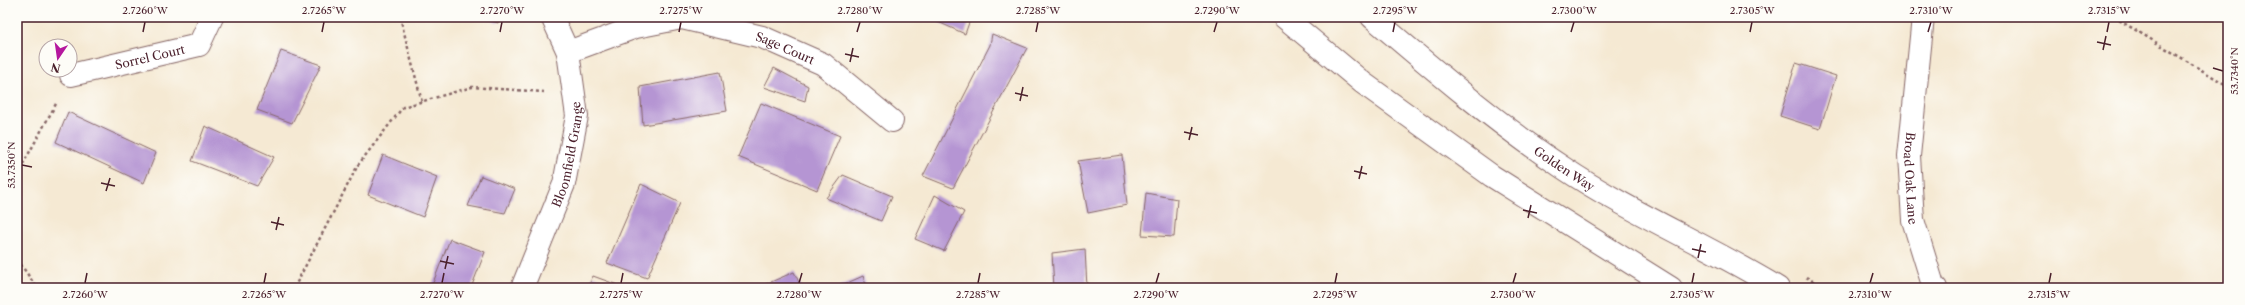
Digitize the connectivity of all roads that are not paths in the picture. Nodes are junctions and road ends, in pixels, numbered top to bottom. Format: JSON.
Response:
{"nodes":[{"id":1,"x":212,"y":17,"type":"edge"},
{"id":2,"x":552,"y":17,"type":"edge"},
{"id":3,"x":1284,"y":17,"type":"edge"},
{"id":4,"x":1372,"y":17,"type":"edge"},
{"id":5,"x":1922,"y":17,"type":"edge"},
{"id":6,"x":568,"y":52,"type":"junction"},
{"id":7,"x":78,"y":73,"type":"edge"},
{"id":8,"x":892,"y":121,"type":"dead end"},
{"id":9,"x":522,"y":288,"type":"edge"},
{"id":10,"x":1671,"y":288,"type":"edge"},
{"id":11,"x":1778,"y":288,"type":"edge"},
{"id":12,"x":1936,"y":288,"type":"edge"}],
"edges":[{"from":1,"to":7,"type":"main road","name":"Sorrel Court"},
{"from":2,"to":6,"type":"main road","name":"Bloomfield Grange"},
{"from":3,"to":10,"type":"main road"},
{"from":4,"to":11,"type":"main road","name":"Golden Way"},
{"from":5,"to":12,"type":"main road","name":"Broad Oak Lane"},
{"from":6,"to":8,"type":"main road","name":"Sage Court"},
{"from":6,"to":9,"type":"main road","name":"Bloomfield Grange"}]}
